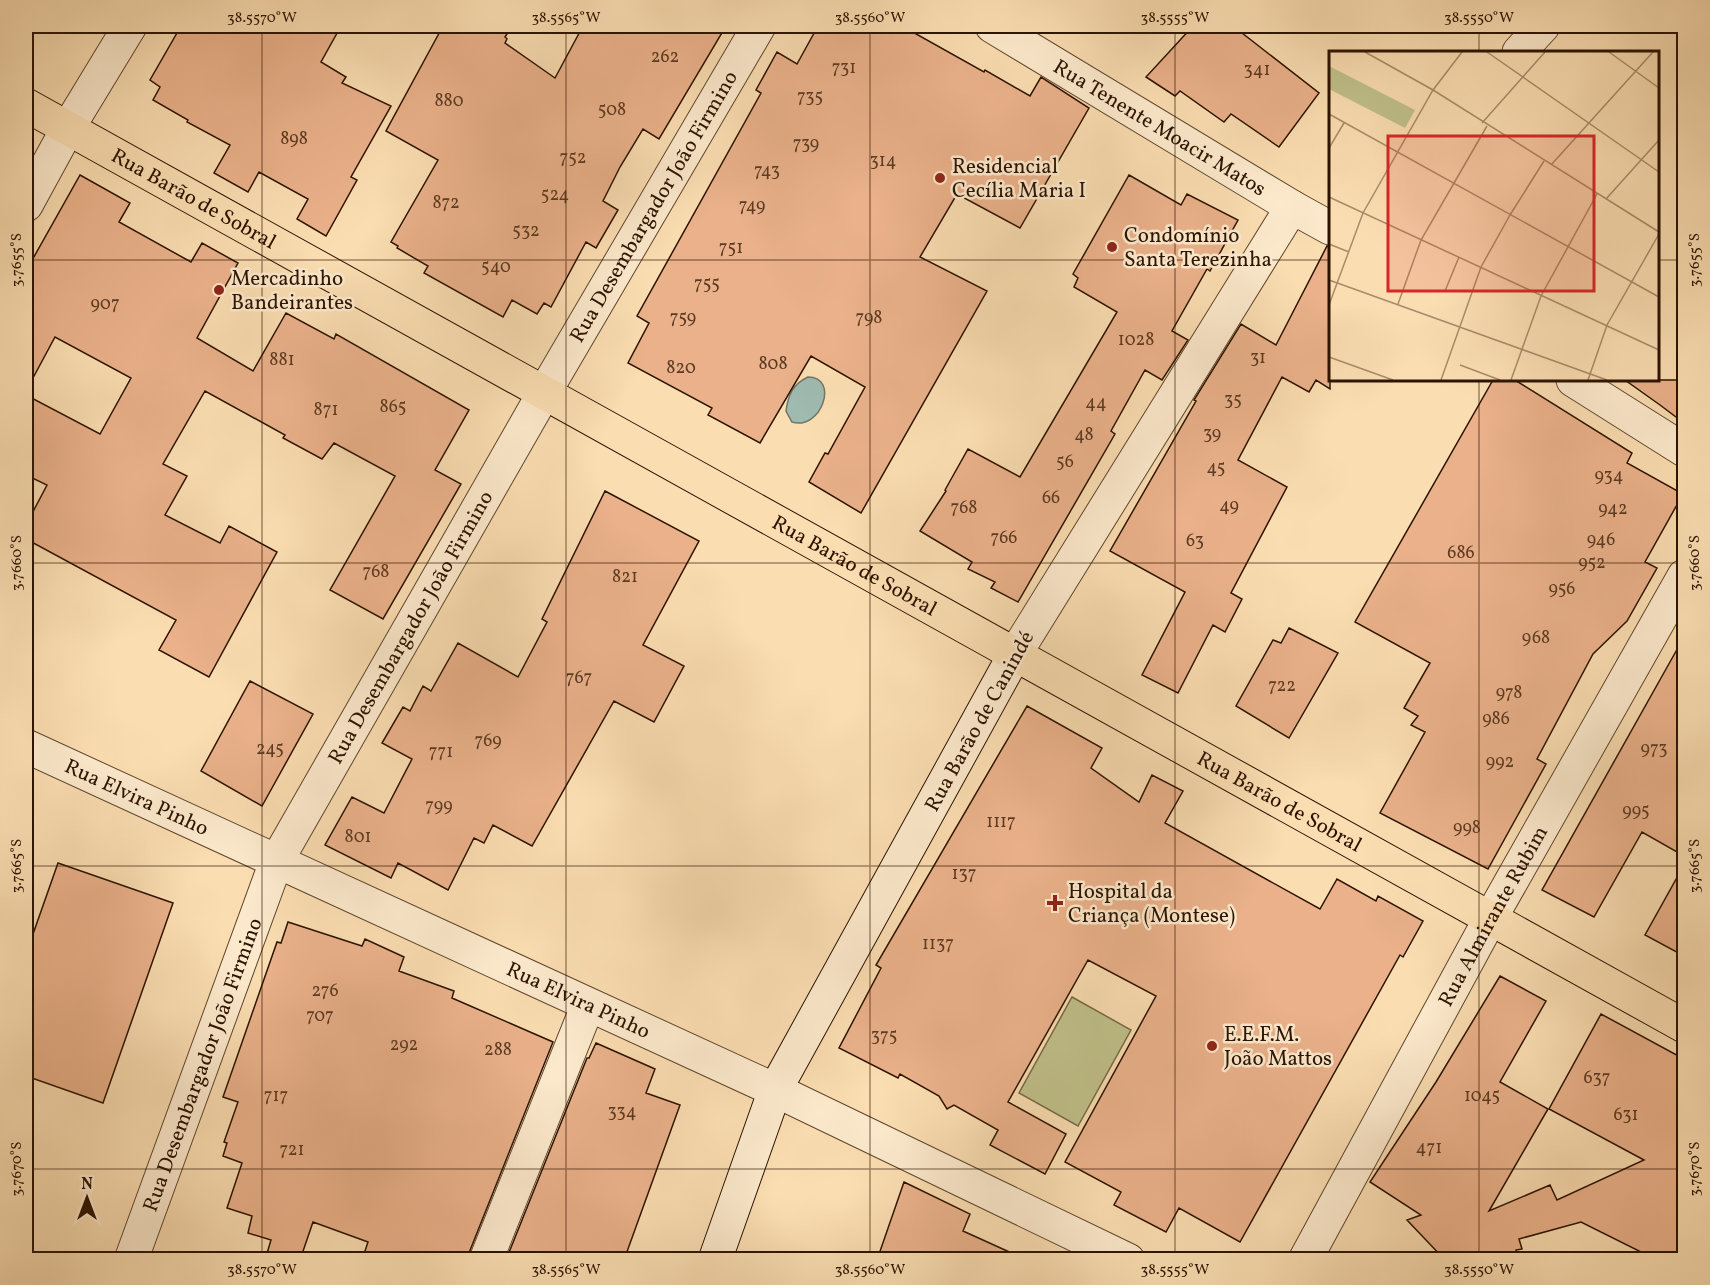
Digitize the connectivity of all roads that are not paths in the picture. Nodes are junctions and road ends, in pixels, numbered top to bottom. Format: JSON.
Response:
{"nodes":[{"id":1,"x":130,"y":26,"type":"edge"},
{"id":2,"x":759,"y":26,"type":"edge"},
{"id":3,"x":992,"y":26,"type":"edge"},
{"id":4,"x":1543,"y":26,"type":"edge"},
{"id":5,"x":1520,"y":51,"type":"edge"},
{"id":6,"x":26,"y":105,"type":"edge"},
{"id":7,"x":68,"y":128,"type":"junction"},
{"id":8,"x":26,"y":205,"type":"edge"},
{"id":9,"x":1292,"y":207,"type":"junction"},
{"id":10,"x":1329,"y":227,"type":"edge"},
{"id":11,"x":1575,"y":381,"type":"edge"},
{"id":12,"x":544,"y":393,"type":"junction"},
{"id":13,"x":1684,"y":450,"type":"edge"},
{"id":14,"x":1684,"y":576,"type":"edge"},
{"id":15,"x":1015,"y":654,"type":"junction"},
{"id":16,"x":26,"y":746,"type":"edge"},
{"id":17,"x":276,"y":862,"type":"junction"},
{"id":18,"x":1490,"y":919,"type":"junction"},
{"id":19,"x":588,"y":1005,"type":"junction"},
{"id":20,"x":1684,"y":1026,"type":"edge"},
{"id":21,"x":775,"y":1090,"type":"junction"},
{"id":22,"x":131,"y":1260,"type":"edge"},
{"id":23,"x":486,"y":1260,"type":"edge"},
{"id":24,"x":715,"y":1260,"type":"edge"},
{"id":25,"x":1128,"y":1260,"type":"edge"},
{"id":26,"x":1305,"y":1260,"type":"edge"}],
"edges":[{"from":1,"to":7,"type":"street"},
{"from":2,"to":12,"type":"street","name":"Rua Desembargador João Firmino"},
{"from":3,"to":9,"type":"street","name":"Rua Tenente Moacir Matos"},
{"from":4,"to":5,"type":"street"},
{"from":6,"to":7,"type":"main road","name":"Rua Barão de Sobral"},
{"from":7,"to":8,"type":"street"},
{"from":7,"to":12,"type":"main road","name":"Rua Barão de Sobral"},
{"from":9,"to":10,"type":"street","name":"Rua Tenente Moacir Matos"},
{"from":9,"to":15,"type":"street","name":"Rua Barão de Canindé"},
{"from":11,"to":13,"type":"street"},
{"from":12,"to":15,"type":"main road","name":"Rua Barão de Sobral"},
{"from":12,"to":17,"type":"street","name":"Rua Desembargador João Firmino"},
{"from":14,"to":18,"type":"street","name":"Rua Almirante Rubim"},
{"from":15,"to":18,"type":"main road","name":"Rua Barão de Sobral"},
{"from":15,"to":21,"type":"street","name":"Rua Barão de Canindé"},
{"from":16,"to":17,"type":"street","name":"Rua Elvira Pinho"},
{"from":17,"to":19,"type":"street","name":"Rua Elvira Pinho"},
{"from":17,"to":22,"type":"street","name":"Rua Desembargador João Firmino"},
{"from":18,"to":20,"type":"main road","name":"Rua Barão de Sobral"},
{"from":18,"to":26,"type":"street","name":"Rua Almirante Rubim"},
{"from":19,"to":21,"type":"street","name":"Rua Elvira Pinho"},
{"from":19,"to":23,"type":"street"},
{"from":21,"to":24,"type":"street","name":"Rua Barão de Canindé"},
{"from":21,"to":25,"type":"street","name":"Rua Elvira Pinho"}]}
